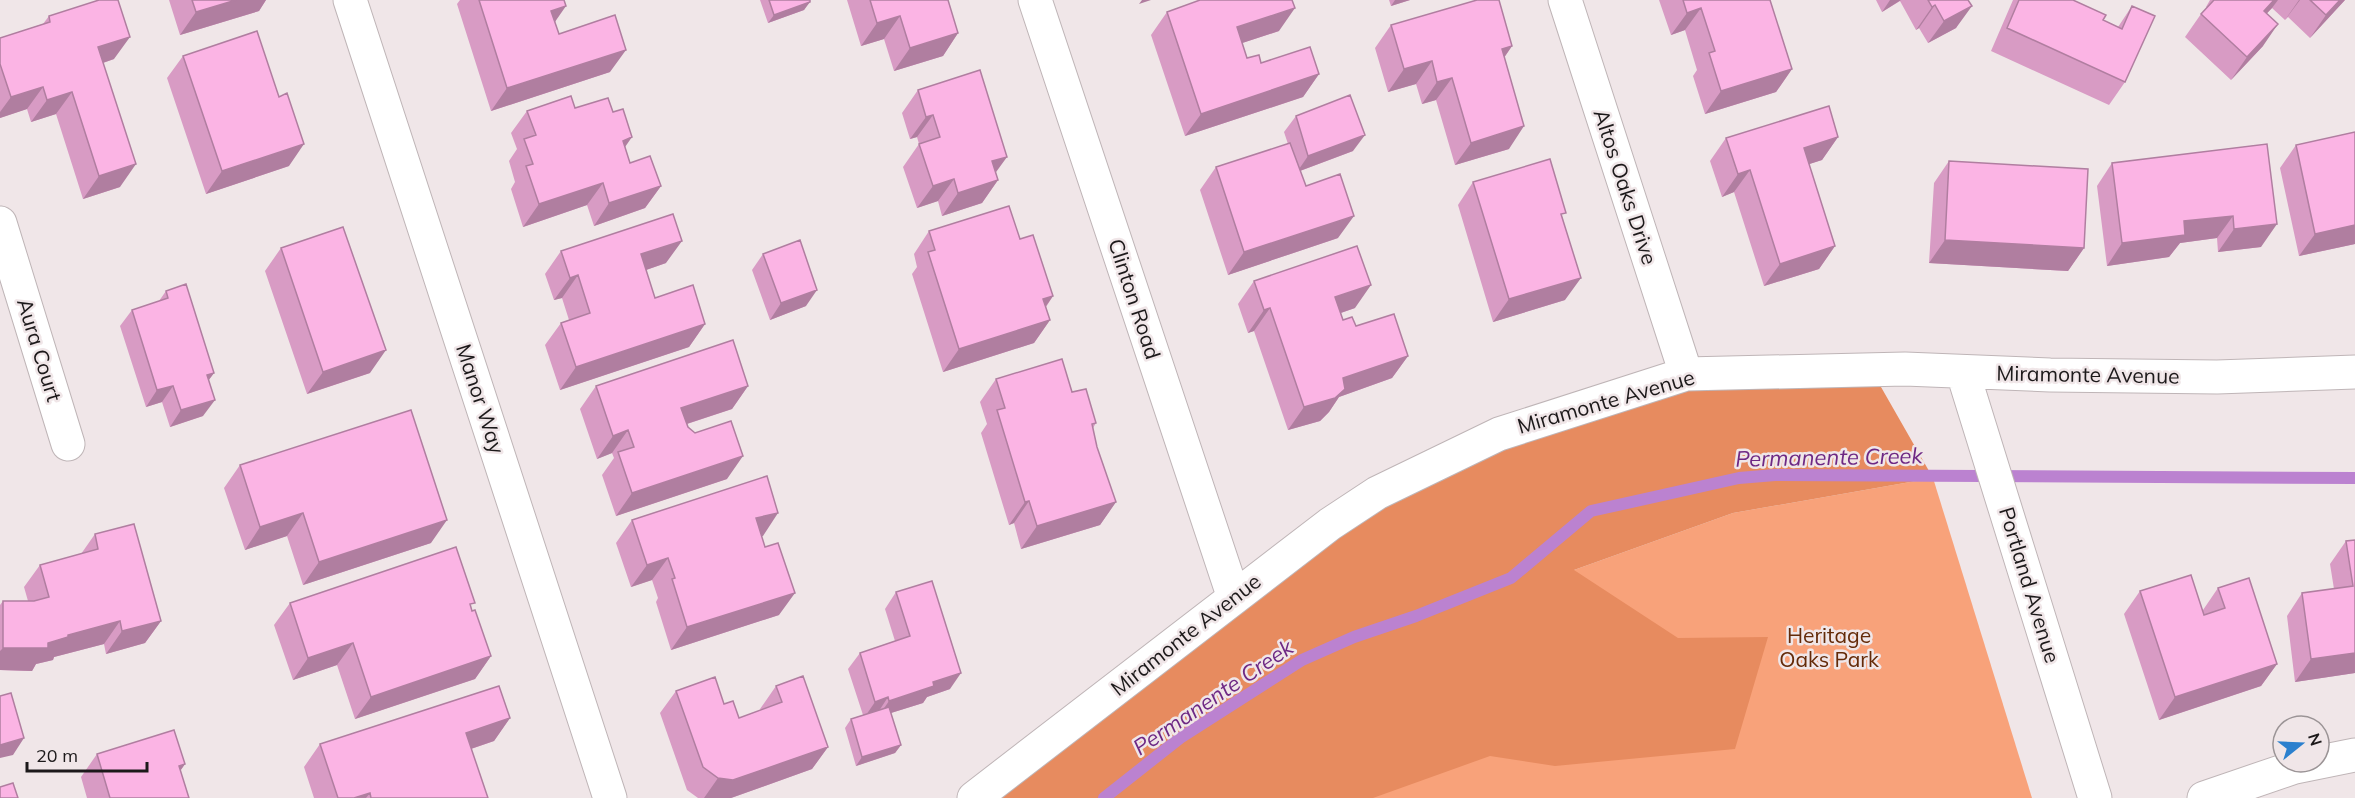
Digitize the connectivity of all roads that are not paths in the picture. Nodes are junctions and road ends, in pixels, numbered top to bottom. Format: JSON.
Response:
{"nodes":[{"id":1,"x":350,"y":0,"type":"edge"},
{"id":2,"x":1035,"y":0,"type":"edge"},
{"id":3,"x":1565,"y":0,"type":"edge"},
{"id":4,"x":0,"y":223,"type":"edge"},
{"id":5,"x":2355,"y":372,"type":"edge"},
{"id":6,"x":1963,"y":373,"type":"junction"},
{"id":7,"x":1686,"y":374,"type":"junction"},
{"id":8,"x":68,"y":444,"type":"dead end"},
{"id":9,"x":1234,"y":598,"type":"junction"},
{"id":10,"x":2355,"y":755,"type":"edge"},
{"id":11,"x":610,"y":798,"type":"edge"},
{"id":12,"x":974,"y":798,"type":"edge"},
{"id":13,"x":2095,"y":798,"type":"edge"},
{"id":14,"x":2204,"y":798,"type":"edge"}],
"edges":[{"from":1,"to":11,"type":"street","name":"Manor Way"},
{"from":2,"to":9,"type":"street","name":"Clinton Road"},
{"from":3,"to":7,"type":"street","name":"Altos Oaks Drive"},
{"from":4,"to":8,"type":"street","name":"Aura Court"},
{"from":5,"to":6,"type":"street","name":"Miramonte Avenue"},
{"from":6,"to":7,"type":"street","name":"Miramonte Avenue"},
{"from":6,"to":13,"type":"street","name":"Portland Avenue"},
{"from":7,"to":9,"type":"street","name":"Miramonte Avenue"},
{"from":9,"to":12,"type":"street","name":"Miramonte Avenue"},
{"from":10,"to":14,"type":"street"}]}
